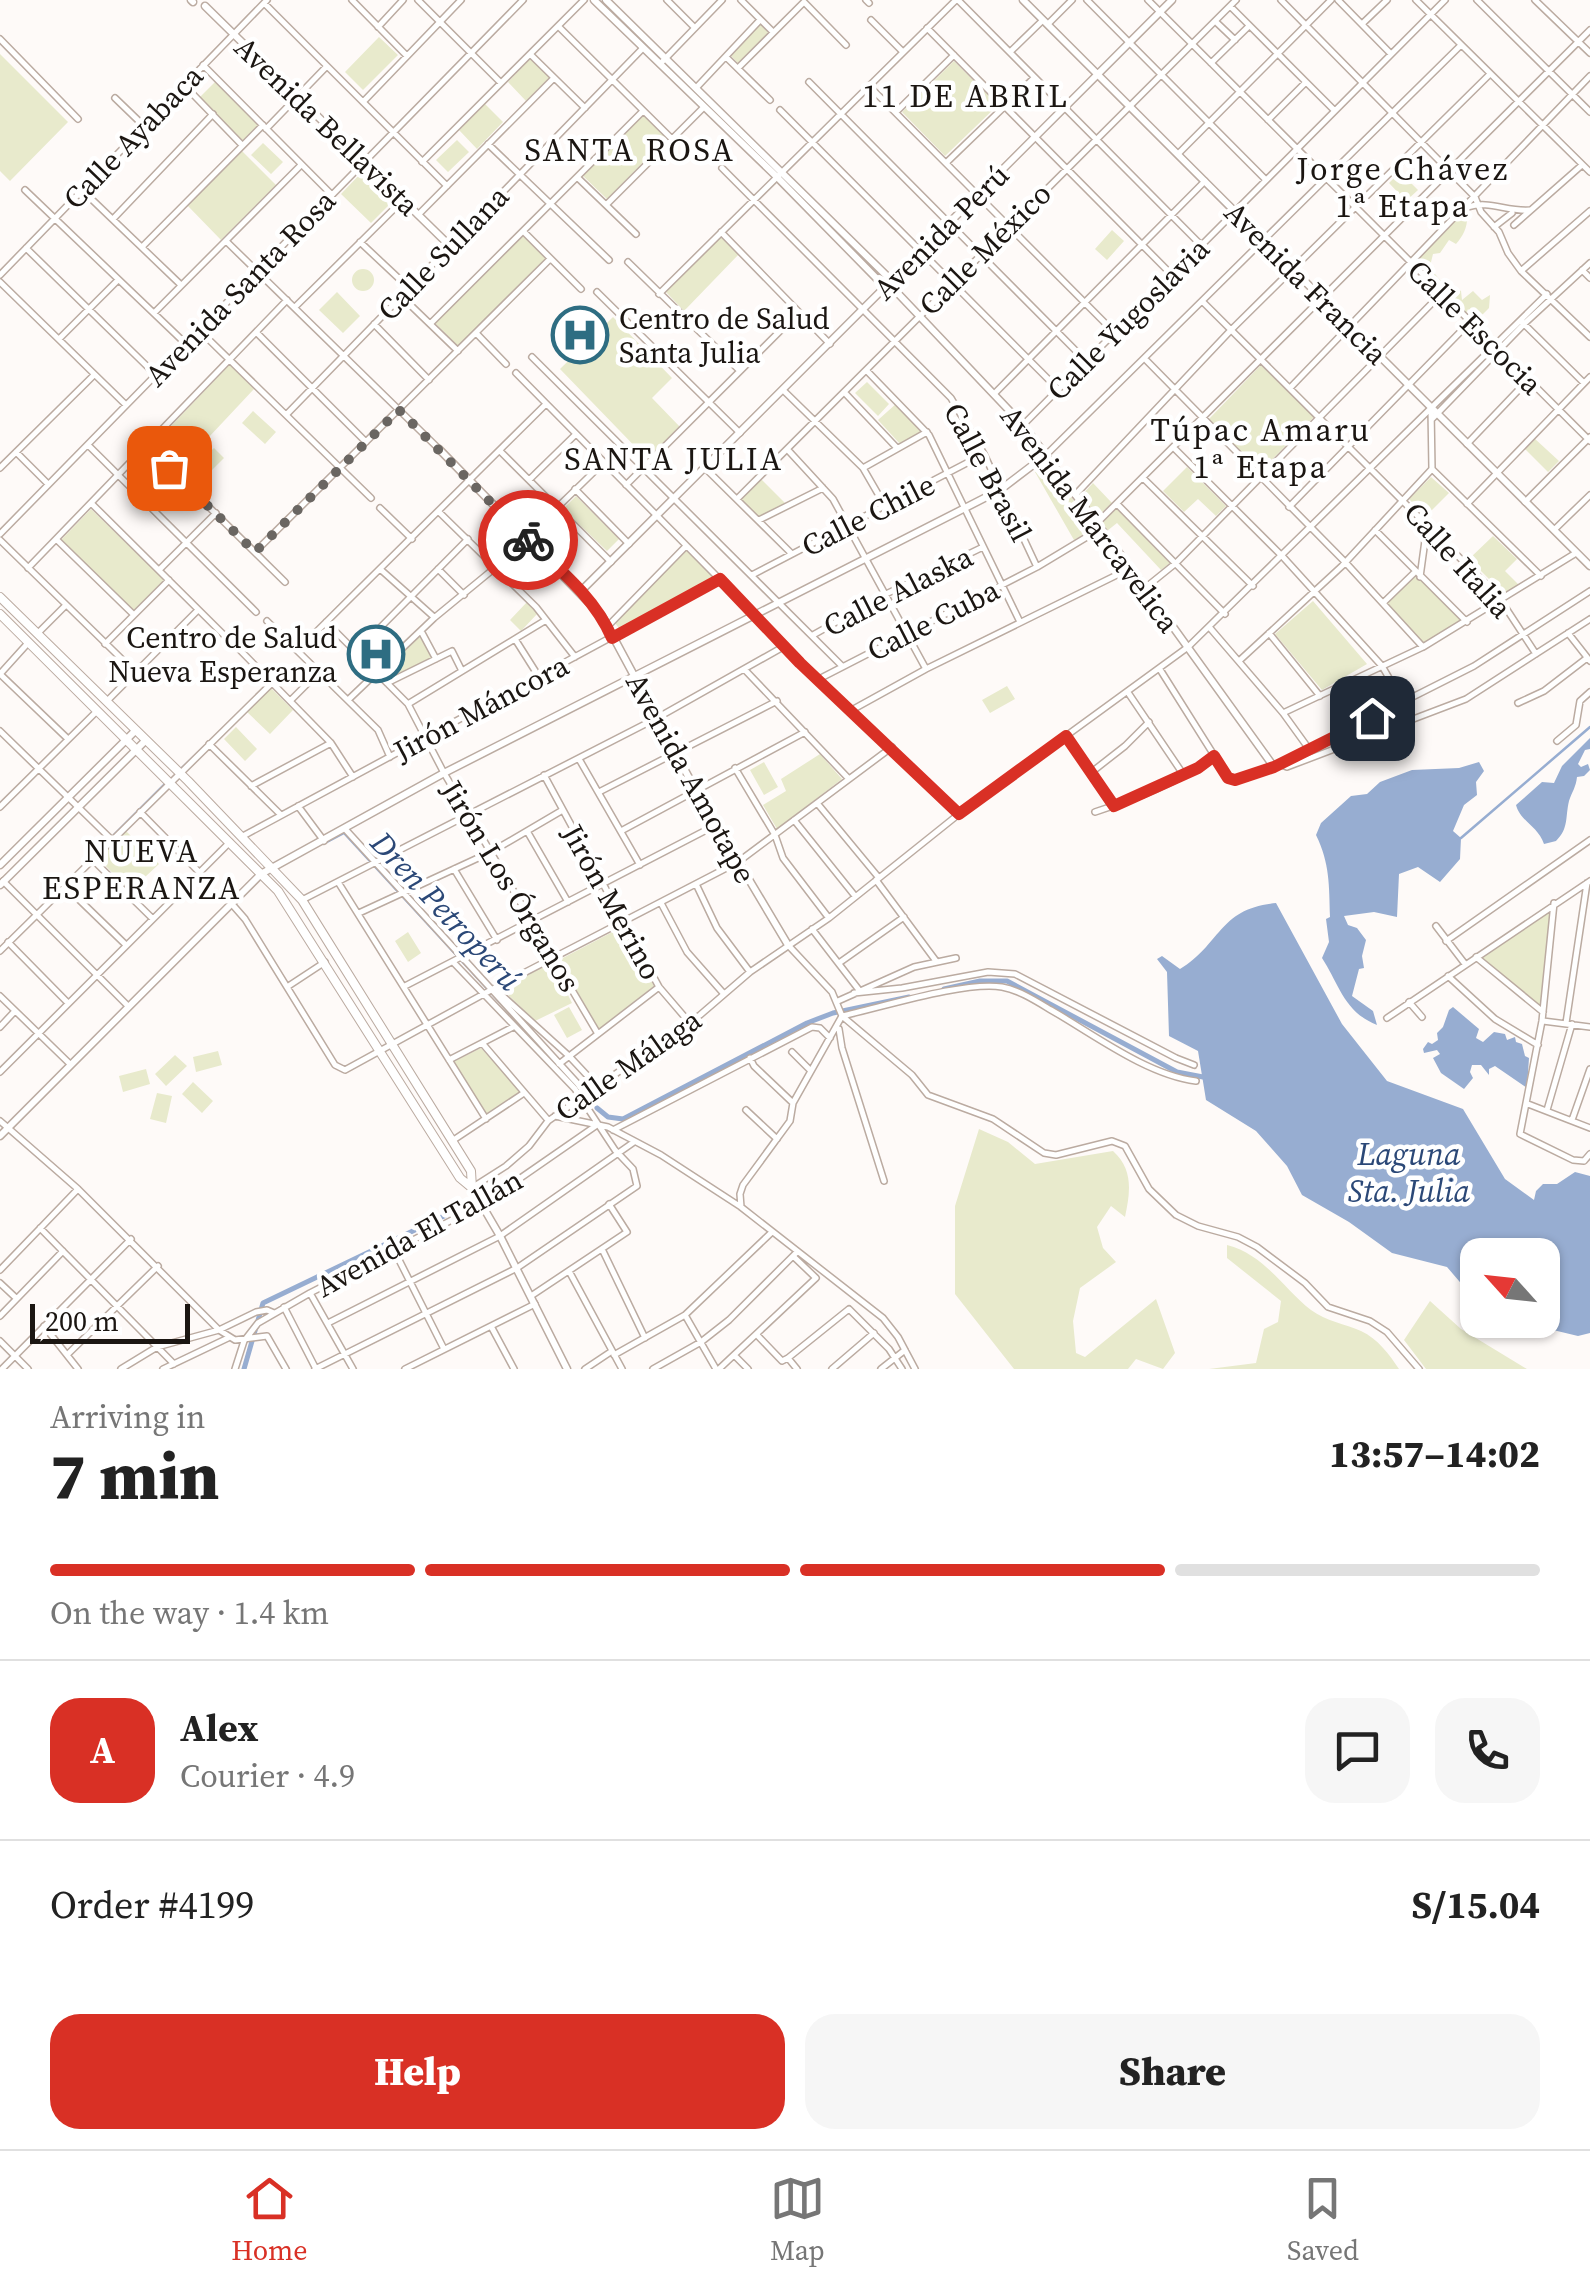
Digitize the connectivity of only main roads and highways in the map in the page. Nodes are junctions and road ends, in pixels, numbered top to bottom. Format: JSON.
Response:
{"nodes":[{"id":1,"x":0,"y":597,"type":"edge"},
{"id":2,"x":0,"y":614,"type":"edge"}],
"edges":[{"from":1,"to":2,"type":"main road"}]}
